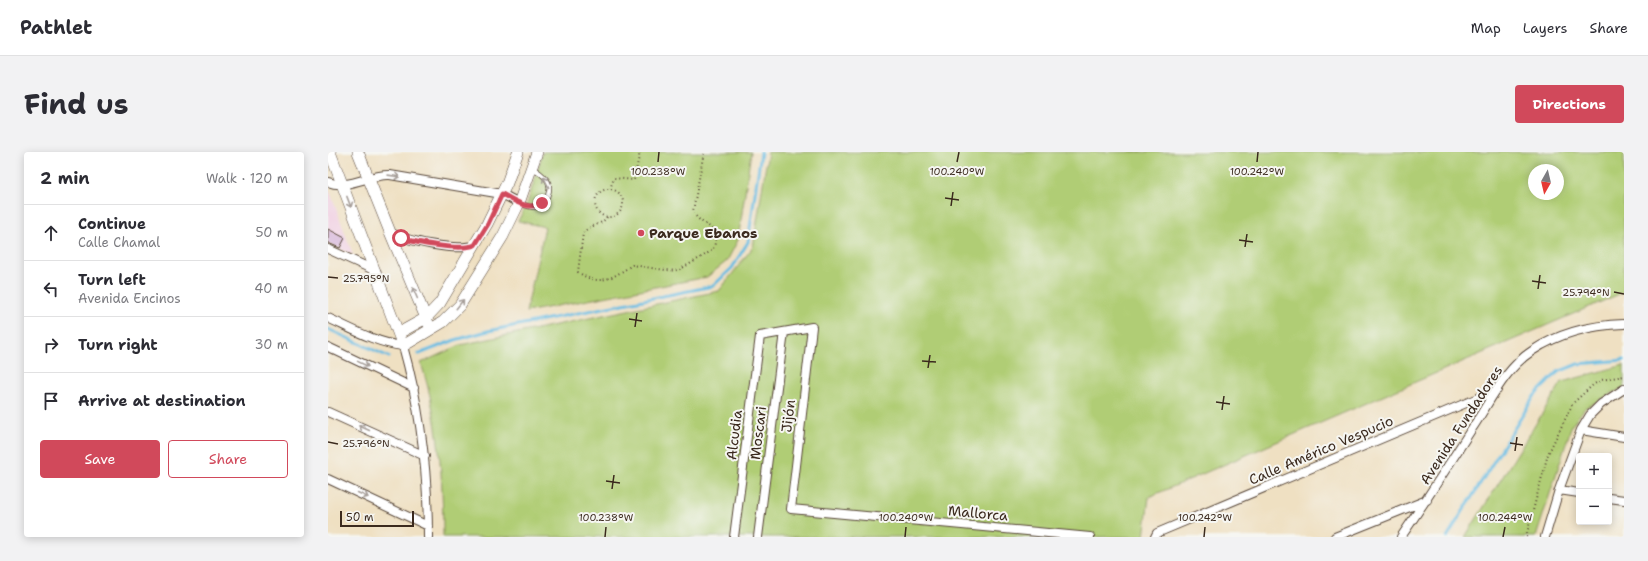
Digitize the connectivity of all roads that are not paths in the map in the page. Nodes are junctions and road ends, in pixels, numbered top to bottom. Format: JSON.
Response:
{"nodes":[{"id":1,"x":330,"y":152,"type":"edge"},
{"id":2,"x":358,"y":152,"type":"edge"},
{"id":3,"x":518,"y":152,"type":"edge"},
{"id":4,"x":537,"y":152,"type":"edge"},
{"id":5,"x":532,"y":168,"type":"junction"},
{"id":6,"x":368,"y":177,"type":"junction"},
{"id":7,"x":328,"y":182,"type":"edge"},
{"id":8,"x":342,"y":186,"type":"junction"},
{"id":9,"x":502,"y":194,"type":"junction"},
{"id":10,"x":519,"y":203,"type":"junction"},
{"id":11,"x":390,"y":232,"type":"junction"},
{"id":12,"x":475,"y":245,"type":"junction"},
{"id":13,"x":328,"y":249,"type":"edge"},
{"id":14,"x":376,"y":272,"type":"junction"},
{"id":15,"x":328,"y":318,"type":"edge"},
{"id":16,"x":426,"y":318,"type":"junction"},
{"id":17,"x":1624,"y":324,"type":"edge"},
{"id":18,"x":431,"y":329,"type":"junction"},
{"id":19,"x":784,"y":332,"type":"junction"},
{"id":20,"x":399,"y":333,"type":"junction"},
{"id":21,"x":389,"y":344,"type":"junction"},
{"id":22,"x":403,"y":346,"type":"junction"},
{"id":23,"x":328,"y":347,"type":"edge"},
{"id":24,"x":414,"y":388,"type":"junction"},
{"id":25,"x":1624,"y":389,"type":"edge"},
{"id":26,"x":1497,"y":390,"type":"junction"},
{"id":27,"x":328,"y":412,"type":"edge"},
{"id":28,"x":1581,"y":430,"type":"junction"},
{"id":29,"x":1624,"y":437,"type":"edge"},
{"id":30,"x":425,"y":456,"type":"junction"},
{"id":31,"x":328,"y":479,"type":"edge"},
{"id":32,"x":1559,"y":490,"type":"junction"},
{"id":33,"x":1576,"y":493,"type":"edge"},
{"id":34,"x":1612,"y":498,"type":"edge"},
{"id":35,"x":1427,"y":500,"type":"junction"},
{"id":36,"x":1624,"y":500,"type":"edge"},
{"id":37,"x":791,"y":508,"type":"joint"},
{"id":38,"x":428,"y":526,"type":"junction"},
{"id":39,"x":1156,"y":536,"type":"edge"},
{"id":40,"x":428,"y":537,"type":"edge"},
{"id":41,"x":734,"y":537,"type":"edge"},
{"id":42,"x":758,"y":537,"type":"edge"},
{"id":43,"x":1090,"y":537,"type":"edge"},
{"id":44,"x":1335,"y":537,"type":"edge"},
{"id":45,"x":1401,"y":537,"type":"edge"},
{"id":46,"x":1545,"y":537,"type":"edge"}],
"edges":[{"from":1,"to":8,"type":"street"},
{"from":2,"to":6,"type":"street"},
{"from":3,"to":9,"type":"street"},
{"from":4,"to":5,"type":"street"},
{"from":5,"to":10,"type":"street"},
{"from":10,"to":5,"type":"lane","one_way":true},
{"from":6,"to":8,"type":"street"},
{"from":6,"to":9,"type":"street","one_way":true},
{"from":6,"to":11,"type":"street"},
{"from":7,"to":8,"type":"street"},
{"from":8,"to":14,"type":"street","one_way":true},
{"from":9,"to":10,"type":"street"},
{"from":9,"to":12,"type":"street"},
{"from":18,"to":10,"type":"street","one_way":true},
{"from":11,"to":12,"type":"street"},
{"from":16,"to":11,"type":"street","one_way":true},
{"from":12,"to":16,"type":"street"},
{"from":13,"to":14,"type":"street"},
{"from":14,"to":20,"type":"street"},
{"from":15,"to":21,"type":"street"},
{"from":16,"to":18,"type":"street"},
{"from":16,"to":20,"type":"street"},
{"from":17,"to":26,"type":"street","name":"Avenida Fundadores"},
{"from":18,"to":22,"type":"street"},
{"from":19,"to":37,"type":"street","name":"Jijón"},
{"from":19,"to":41,"type":"street","name":"Alcudia"},
{"from":19,"to":42,"type":"street","name":"Moscari"},
{"from":20,"to":21,"type":"street"},
{"from":20,"to":22,"type":"street"},
{"from":21,"to":22,"type":"street"},
{"from":22,"to":24,"type":"street"},
{"from":23,"to":24,"type":"street","one_way":true},
{"from":24,"to":30,"type":"street"},
{"from":25,"to":28,"type":"street"},
{"from":26,"to":35,"type":"street","name":"Avenida Fundadores"},
{"from":26,"to":39,"type":"street","name":"Calle Américo Vespucio"},
{"from":30,"to":27,"type":"street","one_way":true},
{"from":28,"to":29,"type":"street"},
{"from":28,"to":32,"type":"street"},
{"from":30,"to":38,"type":"street"},
{"from":31,"to":38,"type":"street","one_way":true},
{"from":32,"to":33,"type":"street"},
{"from":32,"to":46,"type":"street"},
{"from":34,"to":36,"type":"street"},
{"from":35,"to":44,"type":"street"},
{"from":35,"to":45,"type":"street","name":"Avenida Fundadores"},
{"from":37,"to":43,"type":"street","name":"Mallorca"},
{"from":38,"to":40,"type":"street"}]}
